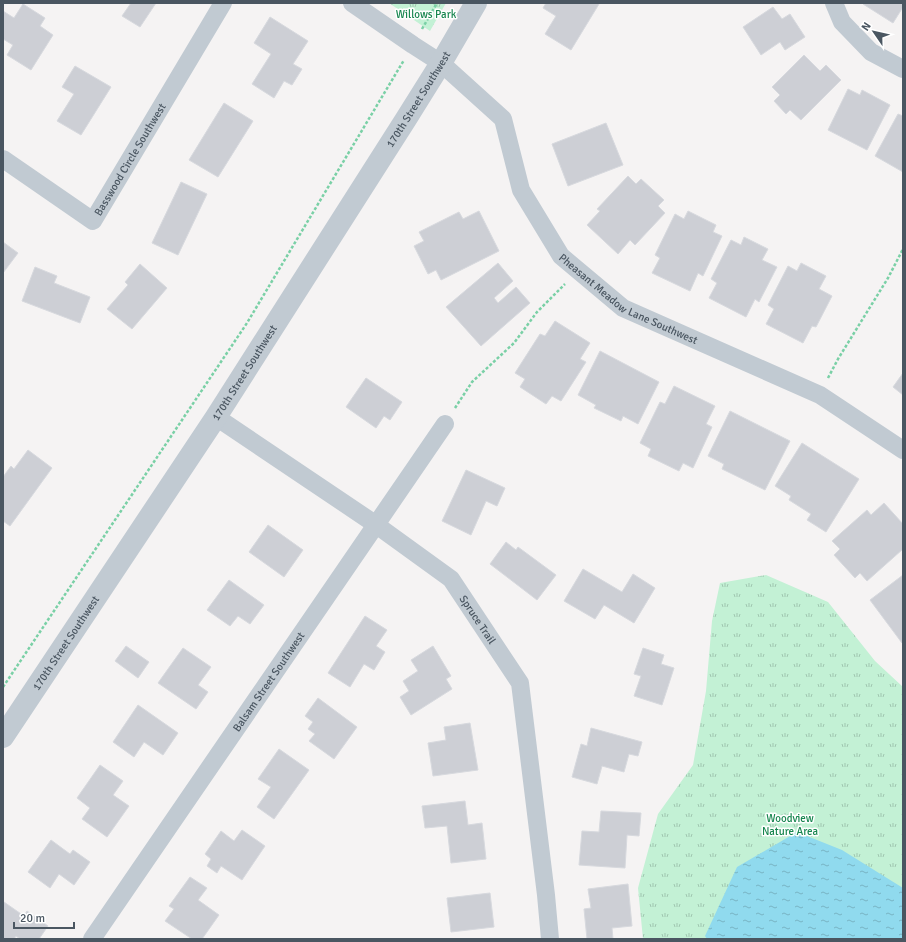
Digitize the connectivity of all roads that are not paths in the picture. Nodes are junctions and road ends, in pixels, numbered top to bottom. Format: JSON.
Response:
{"nodes":[{"id":1,"x":224,"y":3,"type":"edge"},
{"id":2,"x":352,"y":3,"type":"edge"},
{"id":3,"x":476,"y":3,"type":"edge"},
{"id":4,"x":834,"y":3,"type":"edge"},
{"id":5,"x":441,"y":63,"type":"junction"},
{"id":6,"x":903,"y":69,"type":"edge"},
{"id":7,"x":3,"y":159,"type":"edge"},
{"id":8,"x":216,"y":417,"type":"junction"},
{"id":9,"x":445,"y":424,"type":"road end"},
{"id":10,"x":903,"y":450,"type":"edge"},
{"id":11,"x":375,"y":524,"type":"junction"},
{"id":12,"x":3,"y":737,"type":"edge"},
{"id":13,"x":92,"y":939,"type":"edge"},
{"id":14,"x":550,"y":939,"type":"edge"}],
"edges":[{"from":1,"to":7,"type":"street","name":"Basswood Circle Southwest"},
{"from":2,"to":5,"type":"street","name":"Pheasant Meadow Lane Southwest"},
{"from":3,"to":5,"type":"street","name":"170th Street Southwest"},
{"from":4,"to":6,"type":"street"},
{"from":5,"to":8,"type":"street","name":"170th Street Southwest"},
{"from":5,"to":10,"type":"street","name":"Pheasant Meadow Lane Southwest"},
{"from":8,"to":11,"type":"street","name":"Spruce Trail"},
{"from":8,"to":12,"type":"street","name":"170th Street Southwest"},
{"from":9,"to":11,"type":"street","name":"Balsam Street Southwest"},
{"from":11,"to":13,"type":"street","name":"Balsam Street Southwest"},
{"from":11,"to":14,"type":"street","name":"Spruce Trail"}]}
